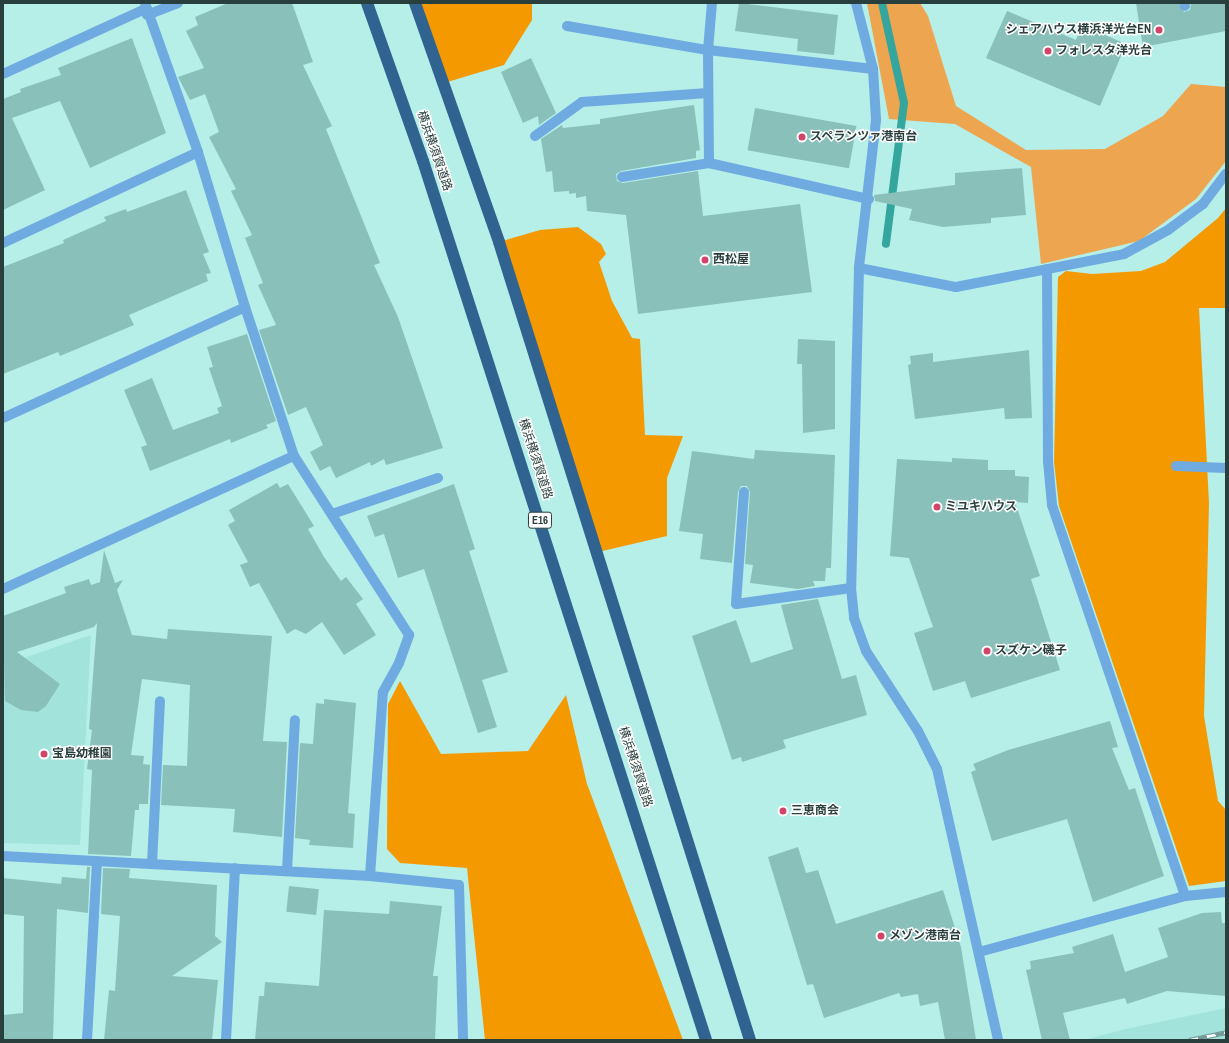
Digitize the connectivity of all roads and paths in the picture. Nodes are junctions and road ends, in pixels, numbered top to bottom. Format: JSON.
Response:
{"nodes":[{"id":1,"x":178,"y":3,"type":"edge"},
{"id":2,"x":367,"y":3,"type":"edge"},
{"id":3,"x":415,"y":3,"type":"edge"},
{"id":4,"x":712,"y":3,"type":"edge"},
{"id":5,"x":856,"y":3,"type":"edge"},
{"id":6,"x":147,"y":9,"type":"edge"},
{"id":7,"x":567,"y":26,"type":"dead end"},
{"id":8,"x":708,"y":50,"type":"junction"},
{"id":9,"x":873,"y":70,"type":"junction"},
{"id":10,"x":3,"y":74,"type":"edge"},
{"id":11,"x":708,"y":93,"type":"junction"},
{"id":12,"x":535,"y":136,"type":"dead end"},
{"id":13,"x":198,"y":152,"type":"junction"},
{"id":14,"x":709,"y":163,"type":"junction"},
{"id":15,"x":1226,"y":174,"type":"edge"},
{"id":16,"x":622,"y":178,"type":"dead end"},
{"id":17,"x":869,"y":199,"type":"junction"},
{"id":18,"x":3,"y":243,"type":"edge"},
{"id":19,"x":859,"y":268,"type":"junction"},
{"id":20,"x":1047,"y":269,"type":"junction"},
{"id":21,"x":244,"y":307,"type":"junction"},
{"id":22,"x":3,"y":418,"type":"edge"},
{"id":23,"x":294,"y":456,"type":"junction"},
{"id":24,"x":1176,"y":466,"type":"dead end"},
{"id":25,"x":1226,"y":468,"type":"edge"},
{"id":26,"x":438,"y":478,"type":"dead end"},
{"id":27,"x":744,"y":492,"type":"dead end"},
{"id":28,"x":332,"y":514,"type":"junction"},
{"id":29,"x":851,"y":588,"type":"junction"},
{"id":30,"x":3,"y":589,"type":"edge"},
{"id":31,"x":160,"y":701,"type":"dead end"},
{"id":32,"x":295,"y":720,"type":"dead end"},
{"id":33,"x":3,"y":856,"type":"edge"},
{"id":34,"x":97,"y":861,"type":"junction"},
{"id":35,"x":152,"y":864,"type":"junction"},
{"id":36,"x":235,"y":868,"type":"junction"},
{"id":37,"x":287,"y":871,"type":"junction"},
{"id":38,"x":370,"y":876,"type":"junction"},
{"id":39,"x":1226,"y":892,"type":"edge"},
{"id":40,"x":1186,"y":896,"type":"junction"},
{"id":41,"x":979,"y":952,"type":"junction"},
{"id":42,"x":88,"y":1040,"type":"edge"},
{"id":43,"x":226,"y":1040,"type":"edge"},
{"id":44,"x":463,"y":1040,"type":"edge"},
{"id":45,"x":706,"y":1040,"type":"edge"},
{"id":46,"x":750,"y":1040,"type":"edge"},
{"id":47,"x":998,"y":1040,"type":"edge"}],
"edges":[{"from":1,"to":6,"type":"street"},
{"from":2,"to":45,"type":"highway","name":"横浜横須賀道路","number":"E16"},
{"from":3,"to":46,"type":"highway"},
{"from":4,"to":8,"type":"street"},
{"from":5,"to":9,"type":"street"},
{"from":6,"to":10,"type":"street"},
{"from":6,"to":13,"type":"street"},
{"from":7,"to":8,"type":"street"},
{"from":8,"to":9,"type":"street"},
{"from":8,"to":11,"type":"street"},
{"from":9,"to":17,"type":"street"},
{"from":11,"to":12,"type":"street"},
{"from":11,"to":14,"type":"street"},
{"from":13,"to":18,"type":"street"},
{"from":13,"to":21,"type":"street"},
{"from":14,"to":16,"type":"street"},
{"from":14,"to":17,"type":"street"},
{"from":15,"to":20,"type":"street"},
{"from":17,"to":19,"type":"street"},
{"from":19,"to":20,"type":"street"},
{"from":19,"to":29,"type":"street"},
{"from":20,"to":40,"type":"street"},
{"from":21,"to":22,"type":"street"},
{"from":21,"to":23,"type":"street"},
{"from":23,"to":28,"type":"street"},
{"from":23,"to":30,"type":"street"},
{"from":24,"to":25,"type":"street"},
{"from":26,"to":28,"type":"street"},
{"from":27,"to":29,"type":"street"},
{"from":28,"to":38,"type":"street"},
{"from":29,"to":41,"type":"street"},
{"from":31,"to":35,"type":"street"},
{"from":32,"to":37,"type":"street"},
{"from":33,"to":34,"type":"street"},
{"from":34,"to":35,"type":"street"},
{"from":34,"to":42,"type":"street"},
{"from":35,"to":36,"type":"street"},
{"from":36,"to":37,"type":"street"},
{"from":36,"to":43,"type":"street"},
{"from":37,"to":38,"type":"street"},
{"from":38,"to":44,"type":"street"},
{"from":39,"to":40,"type":"street"},
{"from":40,"to":41,"type":"street"},
{"from":41,"to":47,"type":"street"}]}
